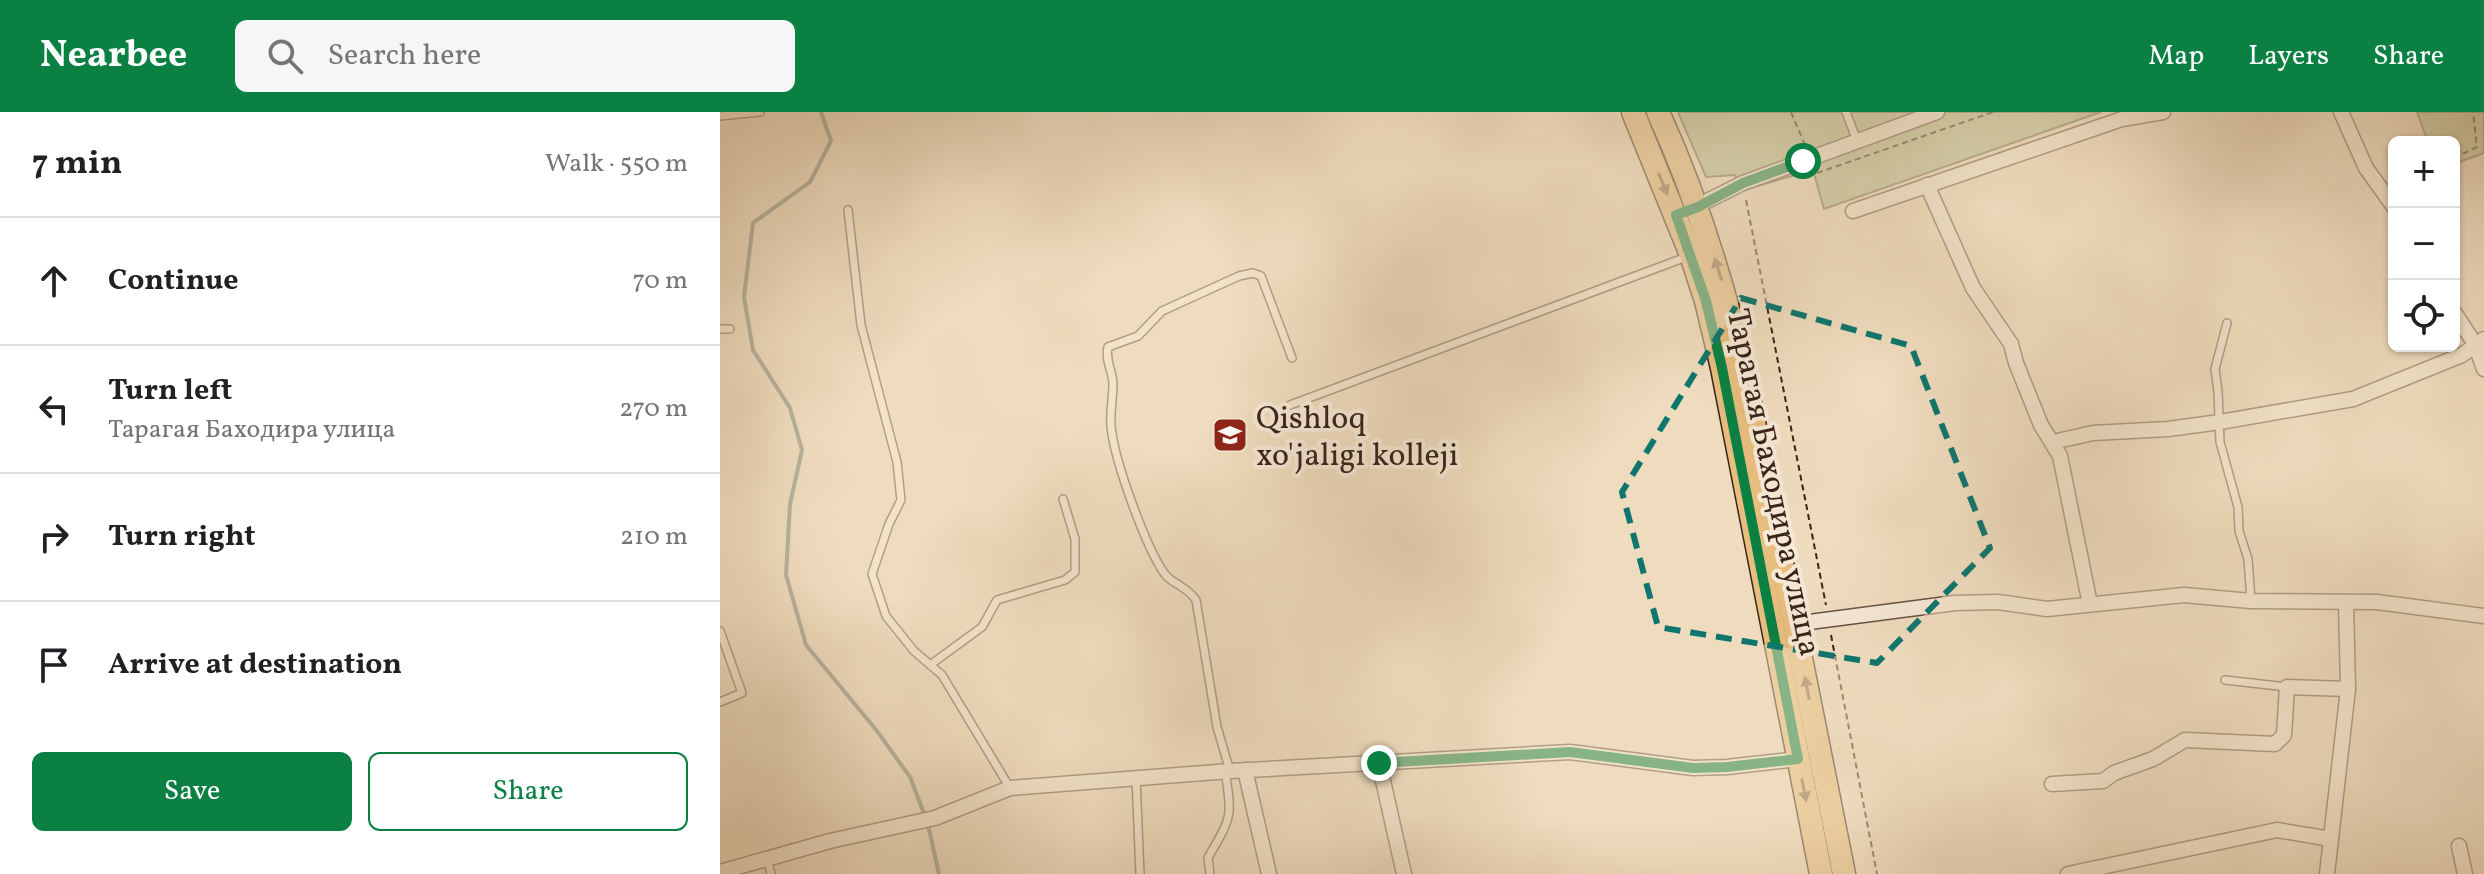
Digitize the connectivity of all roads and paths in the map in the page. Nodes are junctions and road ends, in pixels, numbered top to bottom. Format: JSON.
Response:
{"nodes":[{"id":1,"x":760,"y":112,"type":"edge"},
{"id":2,"x":1633,"y":112,"type":"edge"},
{"id":3,"x":1658,"y":112,"type":"edge"},
{"id":4,"x":1791,"y":112,"type":"edge"},
{"id":5,"x":1846,"y":112,"type":"edge"},
{"id":6,"x":1937,"y":112,"type":"edge"},
{"id":7,"x":1993,"y":112,"type":"edge"},
{"id":8,"x":2163,"y":112,"type":"edge"},
{"id":9,"x":2341,"y":112,"type":"edge"},
{"id":10,"x":2473,"y":112,"type":"edge"},
{"id":11,"x":720,"y":116,"type":"edge"},
{"id":12,"x":1857,"y":141,"type":"junction"},
{"id":13,"x":2460,"y":155,"type":"edge"},
{"id":14,"x":1811,"y":158,"type":"junction"},
{"id":15,"x":1743,"y":183,"type":"junction"},
{"id":16,"x":1927,"y":185,"type":"junction"},
{"id":17,"x":2388,"y":199,"type":"edge"},
{"id":18,"x":1698,"y":207,"type":"junction"},
{"id":19,"x":848,"y":210,"type":"dead end"},
{"id":20,"x":1853,"y":211,"type":"dead end"},
{"id":21,"x":1676,"y":215,"type":"junction"},
{"id":22,"x":1691,"y":255,"type":"junction"},
{"id":23,"x":2460,"y":319,"type":"edge"},
{"id":24,"x":2227,"y":323,"type":"dead end"},
{"id":25,"x":720,"y":329,"type":"edge"},
{"id":26,"x":730,"y":329,"type":"dead end"},
{"id":27,"x":2480,"y":342,"type":"edge"},
{"id":28,"x":1292,"y":358,"type":"dead end"},
{"id":29,"x":2484,"y":369,"type":"edge"},
{"id":30,"x":1290,"y":405,"type":"dead end"},
{"id":31,"x":2220,"y":422,"type":"junction"},
{"id":32,"x":2053,"y":442,"type":"junction"},
{"id":33,"x":1063,"y":499,"type":"dead end"},
{"id":34,"x":2251,"y":601,"type":"junction"},
{"id":35,"x":2346,"y":602,"type":"junction"},
{"id":36,"x":2090,"y":604,"type":"junction"},
{"id":37,"x":2484,"y":616,"type":"edge"},
{"id":38,"x":1828,"y":619,"type":"junction"},
{"id":39,"x":1794,"y":624,"type":"junction"},
{"id":40,"x":720,"y":631,"type":"edge"},
{"id":41,"x":930,"y":665,"type":"junction"},
{"id":42,"x":2225,"y":680,"type":"dead end"},
{"id":43,"x":2287,"y":687,"type":"junction"},
{"id":44,"x":2348,"y":689,"type":"junction"},
{"id":45,"x":720,"y":702,"type":"edge"},
{"id":46,"x":1798,"y":759,"type":"junction"},
{"id":47,"x":1379,"y":763,"type":"junction"},
{"id":48,"x":1234,"y":771,"type":"junction"},
{"id":49,"x":1136,"y":778,"type":"junction"},
{"id":50,"x":2052,"y":784,"type":"dead end"},
{"id":51,"x":1010,"y":788,"type":"junction"},
{"id":52,"x":2331,"y":839,"type":"junction"},
{"id":53,"x":2459,"y":846,"type":"dead end"},
{"id":54,"x":767,"y":859,"type":"junction"},
{"id":55,"x":720,"y":872,"type":"edge"},
{"id":56,"x":771,"y":874,"type":"edge"},
{"id":57,"x":1140,"y":874,"type":"edge"},
{"id":58,"x":1210,"y":874,"type":"edge"},
{"id":59,"x":1269,"y":874,"type":"edge"},
{"id":60,"x":1404,"y":874,"type":"edge"},
{"id":61,"x":1821,"y":874,"type":"edge"},
{"id":62,"x":1844,"y":874,"type":"edge"},
{"id":63,"x":1877,"y":874,"type":"edge"},
{"id":64,"x":2068,"y":874,"type":"edge"},
{"id":65,"x":2327,"y":874,"type":"edge"},
{"id":66,"x":2465,"y":874,"type":"edge"}],
"edges":[{"from":1,"to":11,"type":"lane"},
{"from":2,"to":21,"type":"main road","name":"Тарагая Баходира улица","one_way":true},
{"from":3,"to":18,"type":"main road","name":"Тарагая Баходира улица"},
{"from":4,"to":14,"type":"path"},
{"from":5,"to":12,"type":"lane"},
{"from":6,"to":12,"type":"street"},
{"from":7,"to":14,"type":"path"},
{"from":8,"to":16,"type":"street"},
{"from":9,"to":17,"type":"street"},
{"from":10,"to":13,"type":"path"},
{"from":12,"to":14,"type":"street"},
{"from":14,"to":15,"type":"street"},
{"from":15,"to":18,"type":"street"},
{"from":15,"to":38,"type":"path"},
{"from":16,"to":20,"type":"street"},
{"from":16,"to":32,"type":"street"},
{"from":18,"to":21,"type":"street"},
{"from":39,"to":18,"type":"main road","name":"Тарагая Баходира улица","one_way":true},
{"from":19,"to":41,"type":"lane"},
{"from":21,"to":22,"type":"main road","name":"Тарагая Баходира улица"},
{"from":22,"to":30,"type":"lane"},
{"from":22,"to":46,"type":"main road","name":"Тарагая Баходира улица"},
{"from":23,"to":27,"type":"street"},
{"from":24,"to":31,"type":"lane"},
{"from":25,"to":26,"type":"lane"},
{"from":27,"to":29,"type":"street"},
{"from":27,"to":31,"type":"street"},
{"from":28,"to":48,"type":"lane"},
{"from":31,"to":32,"type":"street"},
{"from":31,"to":34,"type":"lane"},
{"from":32,"to":36,"type":"street"},
{"from":33,"to":41,"type":"lane"},
{"from":34,"to":35,"type":"street"},
{"from":34,"to":36,"type":"street"},
{"from":35,"to":37,"type":"street"},
{"from":35,"to":44,"type":"street"},
{"from":36,"to":38,"type":"street"},
{"from":38,"to":39,"type":"street"},
{"from":38,"to":63,"type":"path"},
{"from":62,"to":39,"type":"main road","name":"Тарагая Баходира улица","one_way":true},
{"from":40,"to":45,"type":"lane"},
{"from":41,"to":51,"type":"lane"},
{"from":42,"to":43,"type":"lane"},
{"from":43,"to":44,"type":"street"},
{"from":43,"to":50,"type":"street"},
{"from":44,"to":52,"type":"street"},
{"from":46,"to":47,"type":"street"},
{"from":46,"to":61,"type":"main road","name":"Тарагая Баходира улица","one_way":true},
{"from":47,"to":48,"type":"street"},
{"from":47,"to":60,"type":"street"},
{"from":48,"to":49,"type":"street"},
{"from":48,"to":58,"type":"lane"},
{"from":48,"to":59,"type":"street"},
{"from":49,"to":51,"type":"street"},
{"from":49,"to":57,"type":"lane"},
{"from":51,"to":54,"type":"street"},
{"from":52,"to":64,"type":"street"},
{"from":52,"to":65,"type":"street"},
{"from":53,"to":66,"type":"street"},
{"from":54,"to":55,"type":"street"},
{"from":54,"to":56,"type":"lane"}]}
